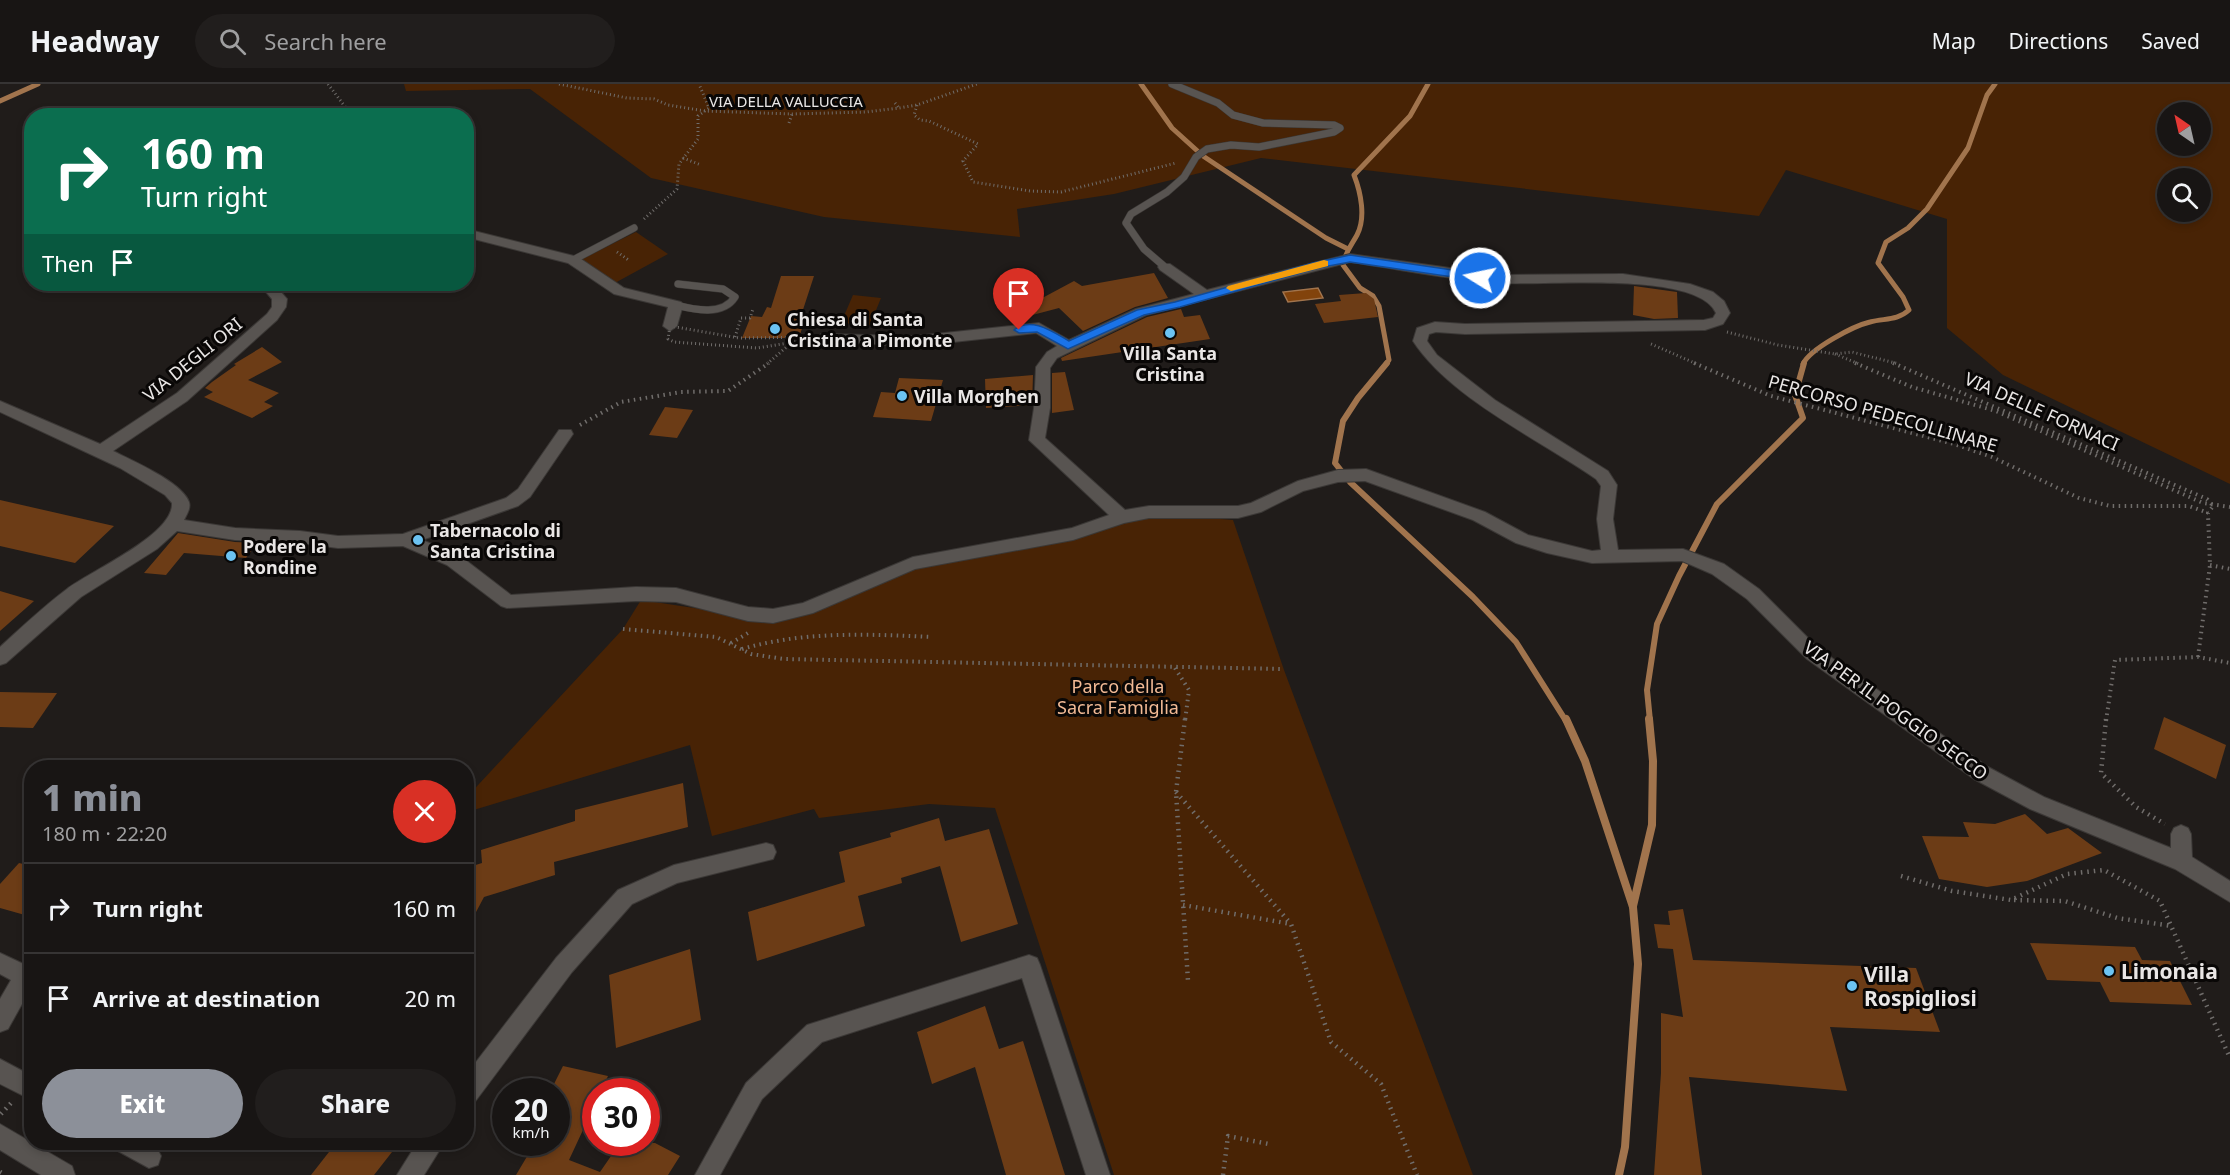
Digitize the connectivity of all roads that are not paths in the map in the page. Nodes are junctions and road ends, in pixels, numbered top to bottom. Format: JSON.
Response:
{"nodes":[{"id":1,"x":1172,"y":84,"type":"edge"},
{"id":2,"x":634,"y":228,"type":"road end"},
{"id":3,"x":474,"y":235,"type":"edge"},
{"id":4,"x":573,"y":260,"type":"junction"},
{"id":5,"x":1165,"y":267,"type":"joint"},
{"id":6,"x":678,"y":284,"type":"dead end"},
{"id":7,"x":275,"y":291,"type":"edge"},
{"id":8,"x":1206,"y":296,"type":"junction"},
{"id":9,"x":676,"y":305,"type":"junction"},
{"id":10,"x":670,"y":326,"type":"road end"},
{"id":11,"x":826,"y":337,"type":"road end"},
{"id":12,"x":1068,"y":346,"type":"junction"},
{"id":13,"x":0,"y":406,"type":"edge"},
{"id":14,"x":565,"y":434,"type":"road end"},
{"id":15,"x":100,"y":452,"type":"junction"},
{"id":16,"x":1122,"y":517,"type":"junction"},
{"id":17,"x":172,"y":524,"type":"junction"},
{"id":18,"x":404,"y":540,"type":"junction"},
{"id":19,"x":1610,"y":557,"type":"junction"},
{"id":20,"x":0,"y":658,"type":"edge"},
{"id":21,"x":2181,"y":834,"type":"road end"},
{"id":22,"x":766,"y":852,"type":"dead end"},
{"id":23,"x":2181,"y":862,"type":"junction"},
{"id":24,"x":2230,"y":892,"type":"edge"},
{"id":25,"x":0,"y":963,"type":"edge"},
{"id":26,"x":24,"y":975,"type":"edge"},
{"id":27,"x":24,"y":978,"type":"edge"},
{"id":28,"x":0,"y":1021,"type":"edge"},
{"id":29,"x":0,"y":1071,"type":"edge"},
{"id":30,"x":24,"y":1084,"type":"edge"},
{"id":31,"x":474,"y":1084,"type":"edge"},
{"id":32,"x":0,"y":1136,"type":"edge"},
{"id":33,"x":138,"y":1150,"type":"edge"},
{"id":34,"x":427,"y":1150,"type":"edge"},
{"id":35,"x":149,"y":1156,"type":"dead end"},
{"id":36,"x":63,"y":1175,"type":"edge"},
{"id":37,"x":409,"y":1175,"type":"edge"},
{"id":38,"x":707,"y":1175,"type":"edge"},
{"id":39,"x":1098,"y":1175,"type":"edge"}],
"edges":[{"from":1,"to":5,"type":"lane"},
{"from":2,"to":4,"type":"lane"},
{"from":3,"to":4,"type":"street"},
{"from":4,"to":9,"type":"street"},
{"from":5,"to":8,"type":"street"},
{"from":6,"to":9,"type":"lane"},
{"from":7,"to":15,"type":"street","name":"VIA DEGLI ORI"},
{"from":8,"to":12,"type":"street"},
{"from":8,"to":19,"type":"street"},
{"from":9,"to":10,"type":"street"},
{"from":11,"to":12,"type":"street"},
{"from":12,"to":16,"type":"street"},
{"from":13,"to":15,"type":"street"},
{"from":14,"to":18,"type":"street"},
{"from":15,"to":17,"type":"street"},
{"from":16,"to":18,"type":"street","name":"VIA PER IL POGGIO SECCO"},
{"from":16,"to":19,"type":"street","name":"VIA PER IL POGGIO SECCO"},
{"from":17,"to":18,"type":"street","name":"VIA PER IL POGGIO SECCO"},
{"from":17,"to":20,"type":"street"},
{"from":19,"to":23,"type":"street","name":"VIA PER IL POGGIO SECCO"},
{"from":21,"to":23,"type":"street"},
{"from":22,"to":31,"type":"street"},
{"from":23,"to":24,"type":"street","name":"VIA PER IL POGGIO SECCO"},
{"from":25,"to":26,"type":"street"},
{"from":27,"to":28,"type":"street"},
{"from":29,"to":30,"type":"street"},
{"from":32,"to":36,"type":"street"},
{"from":33,"to":35,"type":"street"},
{"from":34,"to":37,"type":"street"},
{"from":38,"to":39,"type":"street"}]}
